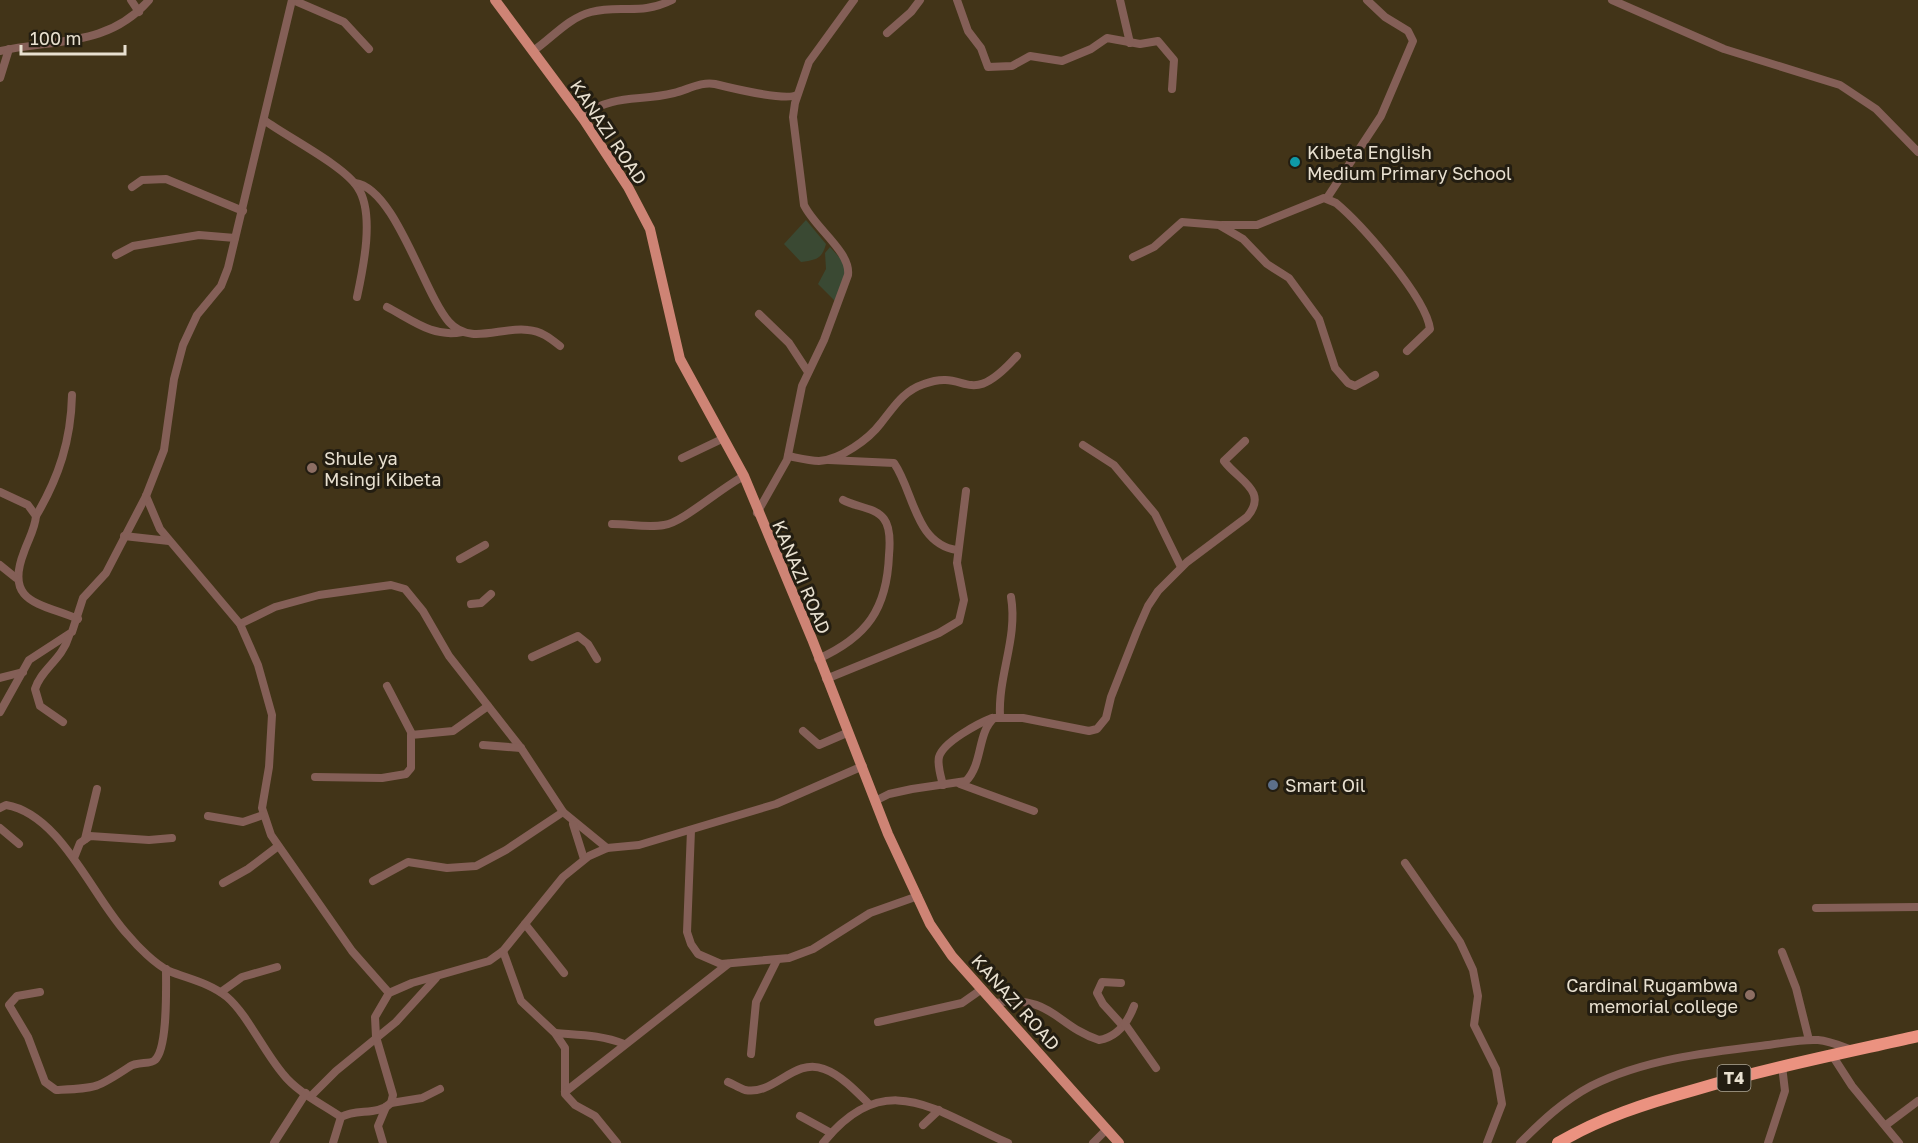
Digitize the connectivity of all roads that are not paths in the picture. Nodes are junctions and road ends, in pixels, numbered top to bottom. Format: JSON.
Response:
{"nodes":[{"id":1,"x":131,"y":0,"type":"edge"},
{"id":2,"x":149,"y":0,"type":"edge"},
{"id":3,"x":292,"y":0,"type":"edge"},
{"id":4,"x":495,"y":0,"type":"edge"},
{"id":5,"x":672,"y":0,"type":"edge"},
{"id":6,"x":854,"y":0,"type":"edge"},
{"id":7,"x":920,"y":0,"type":"edge"},
{"id":8,"x":957,"y":0,"type":"edge"},
{"id":9,"x":1120,"y":0,"type":"edge"},
{"id":10,"x":1367,"y":0,"type":"edge"},
{"id":11,"x":1612,"y":0,"type":"edge"},
{"id":12,"x":139,"y":12,"type":"junction"},
{"id":13,"x":887,"y":33,"type":"dead end"},
{"id":14,"x":1130,"y":43,"type":"junction"},
{"id":15,"x":4,"y":50,"type":"edge"},
{"id":16,"x":369,"y":50,"type":"dead end"},
{"id":17,"x":533,"y":51,"type":"junction"},
{"id":18,"x":0,"y":78,"type":"edge"},
{"id":19,"x":1172,"y":90,"type":"dead end"},
{"id":20,"x":797,"y":95,"type":"junction"},
{"id":21,"x":580,"y":116,"type":"junction"},
{"id":22,"x":264,"y":120,"type":"junction"},
{"id":23,"x":1918,"y":152,"type":"edge"},
{"id":24,"x":355,"y":183,"type":"junction"},
{"id":25,"x":132,"y":187,"type":"dead end"},
{"id":26,"x":1327,"y":198,"type":"junction"},
{"id":27,"x":243,"y":211,"type":"junction"},
{"id":28,"x":1220,"y":225,"type":"junction"},
{"id":29,"x":236,"y":238,"type":"junction"},
{"id":30,"x":116,"y":255,"type":"dead end"},
{"id":31,"x":1133,"y":257,"type":"dead end"},
{"id":32,"x":357,"y":297,"type":"dead end"},
{"id":33,"x":387,"y":307,"type":"dead end"},
{"id":34,"x":759,"y":314,"type":"dead end"},
{"id":35,"x":462,"y":332,"type":"junction"},
{"id":36,"x":560,"y":345,"type":"dead end"},
{"id":37,"x":1407,"y":351,"type":"dead end"},
{"id":38,"x":1017,"y":356,"type":"dead end"},
{"id":39,"x":808,"y":372,"type":"junction"},
{"id":40,"x":1375,"y":375,"type":"dead end"},
{"id":41,"x":72,"y":395,"type":"dead end"},
{"id":42,"x":722,"y":440,"type":"junction"},
{"id":43,"x":1245,"y":441,"type":"dead end"},
{"id":44,"x":1083,"y":445,"type":"dead end"},
{"id":45,"x":788,"y":456,"type":"junction"},
{"id":46,"x":682,"y":458,"type":"dead end"},
{"id":47,"x":825,"y":460,"type":"junction"},
{"id":48,"x":744,"y":476,"type":"junction"},
{"id":49,"x":966,"y":491,"type":"dead end"},
{"id":50,"x":0,"y":492,"type":"edge"},
{"id":51,"x":146,"y":496,"type":"junction"},
{"id":52,"x":843,"y":500,"type":"dead end"},
{"id":53,"x":757,"y":513,"type":"junction"},
{"id":54,"x":36,"y":516,"type":"junction"},
{"id":55,"x":612,"y":524,"type":"dead end"},
{"id":56,"x":124,"y":537,"type":"junction"},
{"id":57,"x":169,"y":541,"type":"junction"},
{"id":58,"x":485,"y":545,"type":"dead end"},
{"id":59,"x":957,"y":550,"type":"junction"},
{"id":60,"x":460,"y":559,"type":"dead end"},
{"id":61,"x":0,"y":565,"type":"edge"},
{"id":62,"x":1181,"y":567,"type":"junction"},
{"id":63,"x":16,"y":578,"type":"junction"},
{"id":64,"x":491,"y":594,"type":"dead end"},
{"id":65,"x":1011,"y":597,"type":"dead end"},
{"id":66,"x":471,"y":604,"type":"dead end"},
{"id":67,"x":78,"y":619,"type":"junction"},
{"id":68,"x":240,"y":624,"type":"junction"},
{"id":69,"x":69,"y":636,"type":"junction"},
{"id":70,"x":532,"y":657,"type":"dead end"},
{"id":71,"x":818,"y":658,"type":"junction"},
{"id":72,"x":597,"y":659,"type":"dead end"},
{"id":73,"x":23,"y":672,"type":"junction"},
{"id":74,"x":0,"y":678,"type":"edge"},
{"id":75,"x":826,"y":680,"type":"junction"},
{"id":76,"x":387,"y":686,"type":"dead end"},
{"id":77,"x":488,"y":706,"type":"junction"},
{"id":78,"x":0,"y":712,"type":"edge"},
{"id":79,"x":997,"y":717,"type":"junction"},
{"id":80,"x":63,"y":722,"type":"dead end"},
{"id":81,"x":803,"y":731,"type":"dead end"},
{"id":82,"x":849,"y":732,"type":"junction"},
{"id":83,"x":412,"y":734,"type":"junction"},
{"id":84,"x":483,"y":745,"type":"dead end"},
{"id":85,"x":521,"y":748,"type":"junction"},
{"id":86,"x":863,"y":766,"type":"junction"},
{"id":87,"x":315,"y":777,"type":"dead end"},
{"id":88,"x":960,"y":784,"type":"junction"},
{"id":89,"x":943,"y":785,"type":"junction"},
{"id":90,"x":97,"y":789,"type":"dead end"},
{"id":91,"x":875,"y":801,"type":"junction"},
{"id":92,"x":0,"y":808,"type":"edge"},
{"id":93,"x":1034,"y":811,"type":"dead end"},
{"id":94,"x":563,"y":812,"type":"junction"},
{"id":95,"x":263,"y":815,"type":"junction"},
{"id":96,"x":208,"y":816,"type":"dead end"},
{"id":97,"x":572,"y":821,"type":"junction"},
{"id":98,"x":0,"y":828,"type":"edge"},
{"id":99,"x":691,"y":830,"type":"junction"},
{"id":100,"x":172,"y":838,"type":"dead end"},
{"id":101,"x":85,"y":839,"type":"junction"},
{"id":102,"x":19,"y":844,"type":"dead end"},
{"id":103,"x":277,"y":847,"type":"junction"},
{"id":104,"x":607,"y":848,"type":"junction"},
{"id":105,"x":74,"y":858,"type":"junction"},
{"id":106,"x":584,"y":859,"type":"junction"},
{"id":107,"x":1405,"y":863,"type":"dead end"},
{"id":108,"x":373,"y":881,"type":"dead end"},
{"id":109,"x":223,"y":883,"type":"dead end"},
{"id":110,"x":918,"y":896,"type":"junction"},
{"id":111,"x":1918,"y":907,"type":"edge"},
{"id":112,"x":1816,"y":908,"type":"dead end"},
{"id":113,"x":525,"y":924,"type":"junction"},
{"id":114,"x":502,"y":951,"type":"junction"},
{"id":115,"x":1782,"y":952,"type":"dead end"},
{"id":116,"x":777,"y":960,"type":"junction"},
{"id":117,"x":728,"y":964,"type":"junction"},
{"id":118,"x":278,"y":967,"type":"dead end"},
{"id":119,"x":166,"y":969,"type":"junction"},
{"id":120,"x":564,"y":973,"type":"dead end"},
{"id":121,"x":437,"y":977,"type":"junction"},
{"id":122,"x":1121,"y":983,"type":"dead end"},
{"id":123,"x":982,"y":989,"type":"junction"},
{"id":124,"x":40,"y":992,"type":"dead end"},
{"id":125,"x":221,"y":992,"type":"junction"},
{"id":126,"x":389,"y":993,"type":"junction"},
{"id":127,"x":995,"y":1003,"type":"junction"},
{"id":128,"x":1134,"y":1006,"type":"dead end"},
{"id":129,"x":878,"y":1022,"type":"dead end"},
{"id":130,"x":1124,"y":1025,"type":"junction"},
{"id":131,"x":556,"y":1033,"type":"junction"},
{"id":132,"x":1918,"y":1036,"type":"edge"},
{"id":133,"x":376,"y":1037,"type":"junction"},
{"id":134,"x":1809,"y":1040,"type":"junction"},
{"id":135,"x":624,"y":1044,"type":"junction"},
{"id":136,"x":1853,"y":1051,"type":"junction"},
{"id":137,"x":751,"y":1054,"type":"dead end"},
{"id":138,"x":1832,"y":1055,"type":"junction"},
{"id":139,"x":1782,"y":1066,"type":"junction"},
{"id":140,"x":1156,"y":1068,"type":"dead end"},
{"id":141,"x":728,"y":1082,"type":"dead end"},
{"id":142,"x":440,"y":1089,"type":"dead end"},
{"id":143,"x":565,"y":1092,"type":"junction"},
{"id":144,"x":308,"y":1095,"type":"junction"},
{"id":145,"x":1918,"y":1101,"type":"edge"},
{"id":146,"x":869,"y":1104,"type":"junction"},
{"id":147,"x":388,"y":1105,"type":"junction"},
{"id":148,"x":939,"y":1110,"type":"junction"},
{"id":149,"x":800,"y":1116,"type":"dead end"},
{"id":150,"x":341,"y":1117,"type":"junction"},
{"id":151,"x":923,"y":1125,"type":"dead end"},
{"id":152,"x":1886,"y":1125,"type":"junction"},
{"id":153,"x":1107,"y":1129,"type":"junction"},
{"id":154,"x":831,"y":1133,"type":"junction"},
{"id":155,"x":274,"y":1143,"type":"edge"},
{"id":156,"x":333,"y":1143,"type":"edge"},
{"id":157,"x":383,"y":1143,"type":"edge"},
{"id":158,"x":617,"y":1143,"type":"edge"},
{"id":159,"x":823,"y":1143,"type":"edge"},
{"id":160,"x":1005,"y":1143,"type":"edge"},
{"id":161,"x":1093,"y":1143,"type":"edge"},
{"id":162,"x":1119,"y":1143,"type":"edge"},
{"id":163,"x":1487,"y":1143,"type":"edge"},
{"id":164,"x":1520,"y":1143,"type":"edge"},
{"id":165,"x":1558,"y":1143,"type":"edge"},
{"id":166,"x":1768,"y":1143,"type":"edge"},
{"id":167,"x":1899,"y":1143,"type":"edge"}],
"edges":[{"from":1,"to":12,"type":"street"},
{"from":2,"to":12,"type":"street"},
{"from":3,"to":16,"type":"street"},
{"from":3,"to":22,"type":"street"},
{"from":4,"to":17,"type":"main road","name":"KANAZI ROAD"},
{"from":5,"to":17,"type":"street"},
{"from":6,"to":20,"type":"street"},
{"from":7,"to":13,"type":"street"},
{"from":8,"to":14,"type":"street"},
{"from":9,"to":14,"type":"street"},
{"from":10,"to":26,"type":"street"},
{"from":11,"to":23,"type":"street"},
{"from":12,"to":15,"type":"street"},
{"from":14,"to":19,"type":"street"},
{"from":15,"to":18,"type":"street"},
{"from":17,"to":21,"type":"main road","name":"KANAZI ROAD"},
{"from":20,"to":21,"type":"street"},
{"from":20,"to":39,"type":"street"},
{"from":21,"to":42,"type":"main road","name":"KANAZI ROAD"},
{"from":22,"to":24,"type":"street"},
{"from":22,"to":27,"type":"street"},
{"from":24,"to":32,"type":"street"},
{"from":24,"to":35,"type":"street"},
{"from":25,"to":27,"type":"street"},
{"from":26,"to":28,"type":"street"},
{"from":26,"to":37,"type":"street"},
{"from":27,"to":29,"type":"street"},
{"from":28,"to":31,"type":"street"},
{"from":28,"to":40,"type":"street"},
{"from":29,"to":30,"type":"street"},
{"from":29,"to":51,"type":"street"},
{"from":33,"to":35,"type":"street"},
{"from":34,"to":39,"type":"street"},
{"from":35,"to":36,"type":"street"},
{"from":38,"to":47,"type":"street"},
{"from":39,"to":45,"type":"street"},
{"from":41,"to":54,"type":"street"},
{"from":42,"to":46,"type":"street"},
{"from":42,"to":48,"type":"main road","name":"KANAZI ROAD"},
{"from":43,"to":62,"type":"street"},
{"from":44,"to":62,"type":"street"},
{"from":45,"to":47,"type":"street"},
{"from":45,"to":53,"type":"street"},
{"from":47,"to":59,"type":"street"},
{"from":48,"to":53,"type":"main road","name":"KANAZI ROAD"},
{"from":48,"to":55,"type":"street"},
{"from":49,"to":59,"type":"street"},
{"from":50,"to":54,"type":"street"},
{"from":51,"to":56,"type":"street"},
{"from":51,"to":57,"type":"street"},
{"from":52,"to":71,"type":"street"},
{"from":53,"to":71,"type":"main road","name":"KANAZI ROAD"},
{"from":54,"to":63,"type":"street"},
{"from":56,"to":57,"type":"street"},
{"from":56,"to":67,"type":"street"},
{"from":57,"to":68,"type":"street"},
{"from":58,"to":60,"type":"street"},
{"from":59,"to":75,"type":"street"},
{"from":61,"to":63,"type":"street"},
{"from":62,"to":79,"type":"street"},
{"from":63,"to":67,"type":"street"},
{"from":64,"to":66,"type":"street"},
{"from":65,"to":79,"type":"street"},
{"from":67,"to":69,"type":"street"},
{"from":68,"to":77,"type":"street"},
{"from":68,"to":95,"type":"street"},
{"from":69,"to":73,"type":"street"},
{"from":69,"to":80,"type":"street"},
{"from":70,"to":72,"type":"street"},
{"from":71,"to":75,"type":"main road","name":"KANAZI ROAD"},
{"from":73,"to":74,"type":"street"},
{"from":73,"to":78,"type":"street"},
{"from":75,"to":82,"type":"main road","name":"KANAZI ROAD"},
{"from":76,"to":83,"type":"street"},
{"from":77,"to":83,"type":"street"},
{"from":77,"to":85,"type":"street"},
{"from":79,"to":88,"type":"street"},
{"from":79,"to":89,"type":"street"},
{"from":81,"to":82,"type":"street"},
{"from":82,"to":86,"type":"main road","name":"KANAZI ROAD"},
{"from":83,"to":87,"type":"street"},
{"from":84,"to":85,"type":"street"},
{"from":85,"to":94,"type":"street"},
{"from":86,"to":91,"type":"main road","name":"KANAZI ROAD"},
{"from":86,"to":99,"type":"street"},
{"from":88,"to":89,"type":"street"},
{"from":88,"to":93,"type":"street"},
{"from":89,"to":91,"type":"street"},
{"from":90,"to":101,"type":"street"},
{"from":91,"to":110,"type":"main road","name":"KANAZI ROAD"},
{"from":92,"to":105,"type":"street"},
{"from":94,"to":97,"type":"street"},
{"from":94,"to":108,"type":"street"},
{"from":95,"to":96,"type":"street"},
{"from":95,"to":103,"type":"street"},
{"from":97,"to":104,"type":"street"},
{"from":97,"to":106,"type":"street"},
{"from":98,"to":102,"type":"street"},
{"from":99,"to":104,"type":"street"},
{"from":99,"to":117,"type":"street"},
{"from":100,"to":101,"type":"street"},
{"from":101,"to":105,"type":"street"},
{"from":103,"to":109,"type":"street"},
{"from":103,"to":126,"type":"street"},
{"from":104,"to":106,"type":"street"},
{"from":105,"to":119,"type":"street"},
{"from":106,"to":113,"type":"street"},
{"from":107,"to":163,"type":"street"},
{"from":110,"to":116,"type":"street"},
{"from":110,"to":123,"type":"main road","name":"KANAZI ROAD"},
{"from":111,"to":112,"type":"street"},
{"from":113,"to":114,"type":"street"},
{"from":113,"to":120,"type":"street"},
{"from":114,"to":121,"type":"street"},
{"from":114,"to":131,"type":"street"},
{"from":115,"to":134,"type":"street"},
{"from":116,"to":117,"type":"street"},
{"from":116,"to":137,"type":"street"},
{"from":117,"to":135,"type":"street"},
{"from":118,"to":125,"type":"street"},
{"from":119,"to":124,"type":"street"},
{"from":119,"to":125,"type":"street"},
{"from":121,"to":126,"type":"street"},
{"from":121,"to":133,"type":"street"},
{"from":122,"to":130,"type":"street"},
{"from":123,"to":127,"type":"main road","name":"KANAZI ROAD"},
{"from":123,"to":129,"type":"street"},
{"from":125,"to":144,"type":"street"},
{"from":126,"to":133,"type":"street"},
{"from":127,"to":130,"type":"street"},
{"from":127,"to":153,"type":"main road","name":"KANAZI ROAD"},
{"from":128,"to":130,"type":"street"},
{"from":130,"to":140,"type":"street"},
{"from":131,"to":135,"type":"street"},
{"from":131,"to":143,"type":"street"},
{"from":132,"to":136,"type":"highway","number":"T4"},
{"from":133,"to":144,"type":"street"},
{"from":133,"to":147,"type":"street"},
{"from":134,"to":136,"type":"street"},
{"from":134,"to":164,"type":"street"},
{"from":135,"to":143,"type":"street"},
{"from":136,"to":138,"type":"highway","number":"T4"},
{"from":138,"to":139,"type":"highway","number":"T4"},
{"from":138,"to":152,"type":"street"},
{"from":139,"to":165,"type":"highway","number":"T4"},
{"from":139,"to":166,"type":"street"},
{"from":141,"to":146,"type":"street"},
{"from":142,"to":147,"type":"street"},
{"from":143,"to":158,"type":"street"},
{"from":144,"to":150,"type":"street"},
{"from":144,"to":155,"type":"street"},
{"from":145,"to":152,"type":"street"},
{"from":146,"to":148,"type":"street"},
{"from":146,"to":154,"type":"street"},
{"from":147,"to":150,"type":"street"},
{"from":147,"to":157,"type":"street"},
{"from":148,"to":151,"type":"street"},
{"from":148,"to":160,"type":"street"},
{"from":149,"to":154,"type":"street"},
{"from":150,"to":156,"type":"street"},
{"from":152,"to":167,"type":"street"},
{"from":153,"to":161,"type":"street"},
{"from":153,"to":162,"type":"main road","name":"KANAZI ROAD"},
{"from":154,"to":159,"type":"street"}]}
